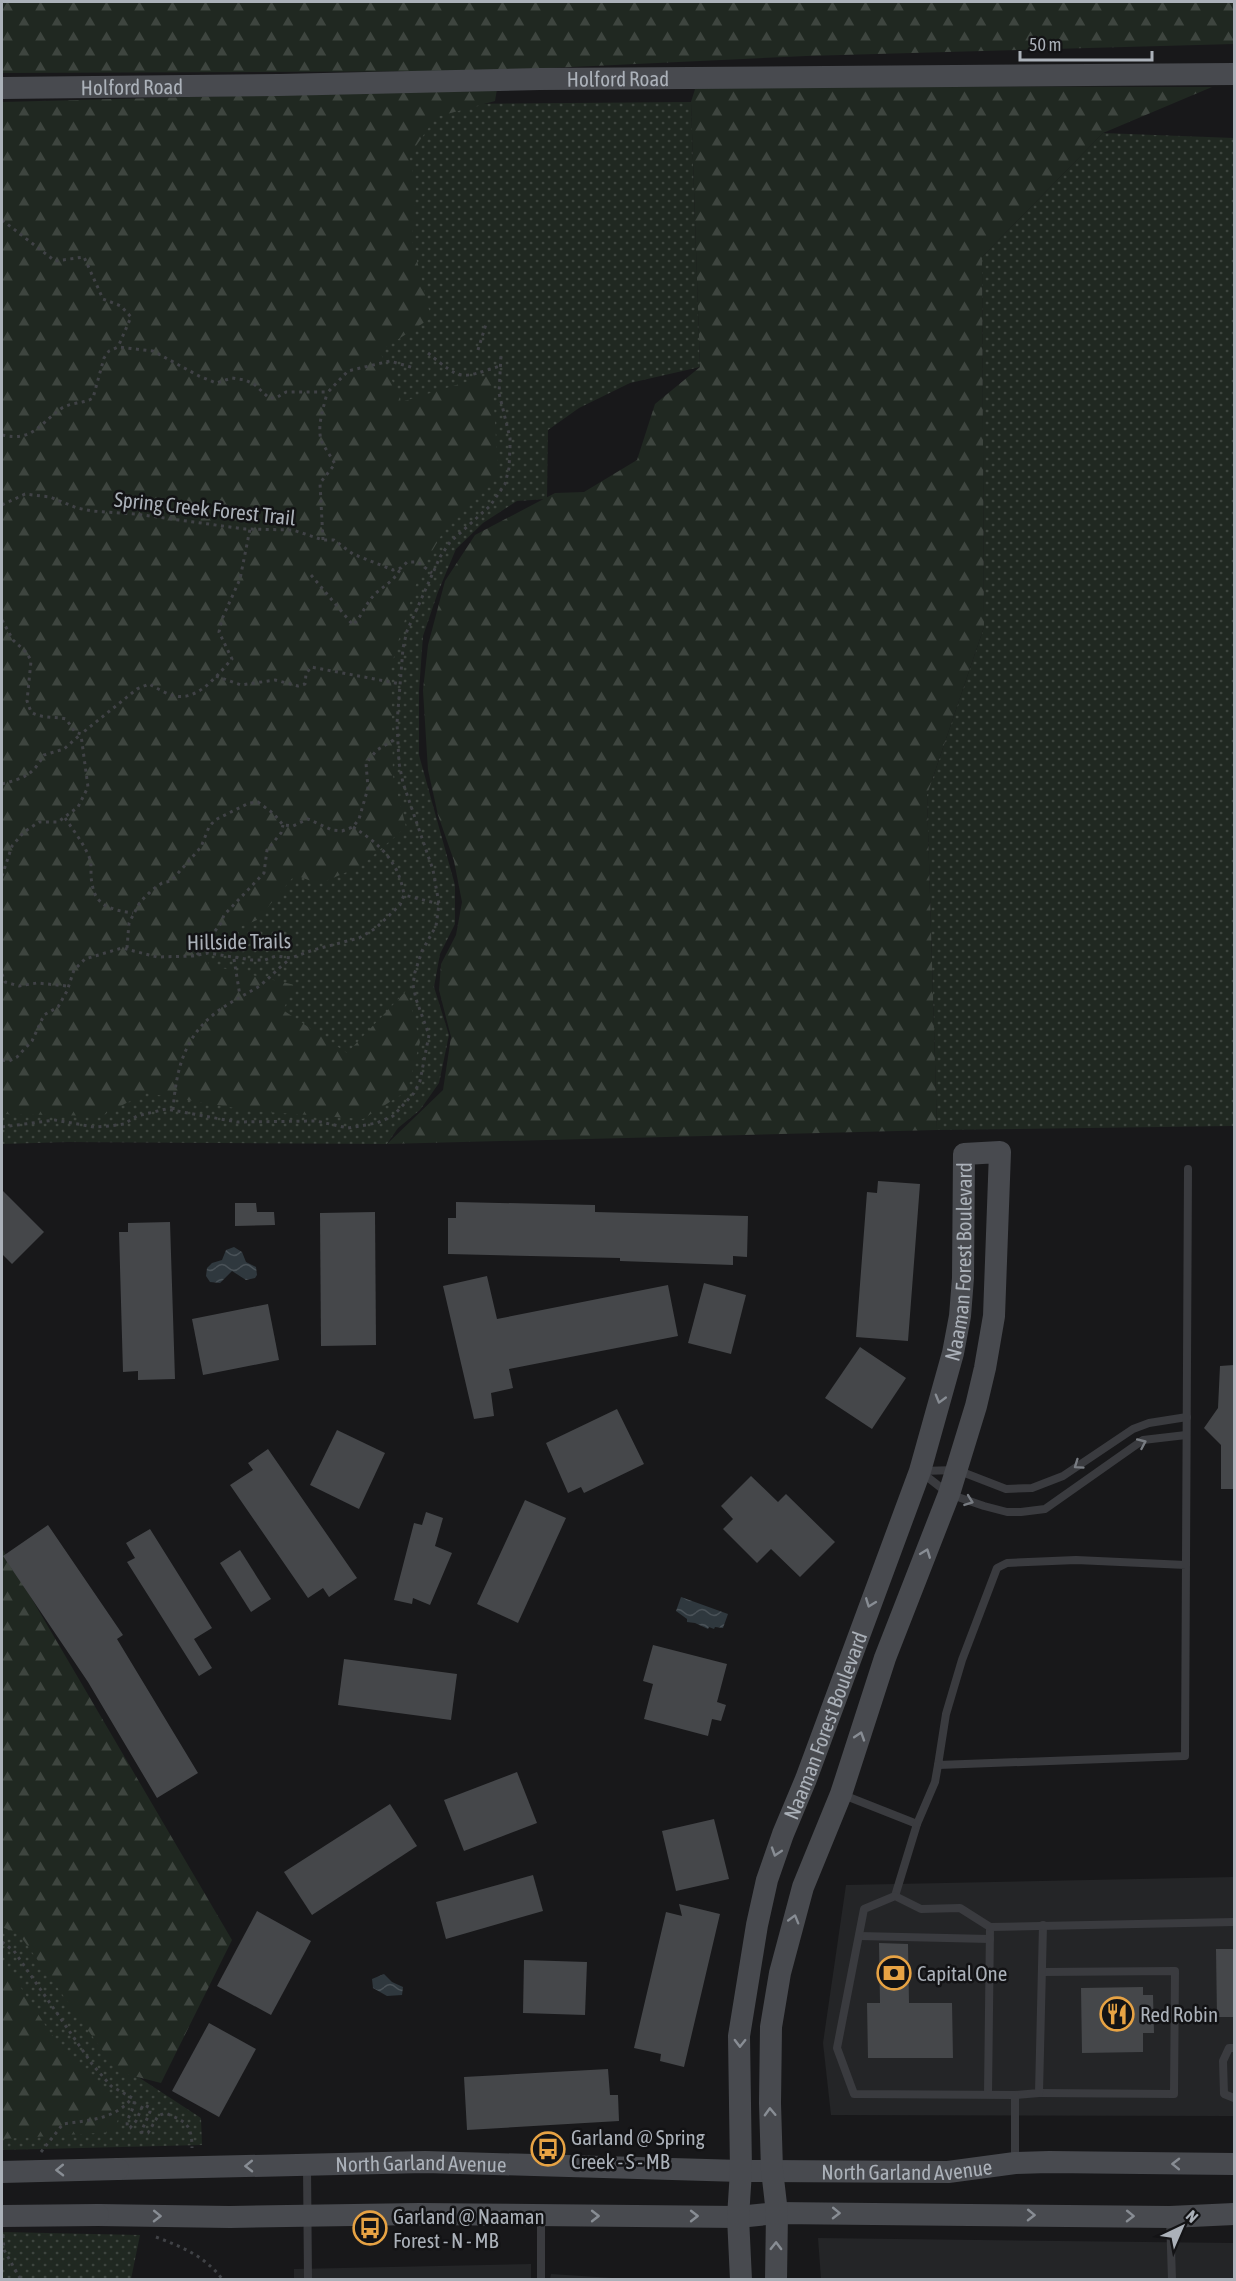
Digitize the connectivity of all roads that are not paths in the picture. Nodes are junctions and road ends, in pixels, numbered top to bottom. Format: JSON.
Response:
{"nodes":[{"id":1,"x":1234,"y":74,"type":"edge"},
{"id":2,"x":2,"y":87,"type":"edge"},
{"id":3,"x":1188,"y":1169,"type":"dead end"},
{"id":4,"x":1187,"y":1417,"type":"junction"},
{"id":5,"x":1186,"y":1435,"type":"junction"},
{"id":6,"x":957,"y":1470,"type":"junction"},
{"id":7,"x":920,"y":1471,"type":"junction"},
{"id":8,"x":949,"y":1494,"type":"junction"},
{"id":9,"x":1186,"y":1565,"type":"junction"},
{"id":10,"x":938,"y":1765,"type":"junction"},
{"id":11,"x":806,"y":1779,"type":"junction"},
{"id":12,"x":841,"y":1794,"type":"junction"},
{"id":13,"x":917,"y":1824,"type":"junction"},
{"id":14,"x":895,"y":1896,"type":"junction"},
{"id":15,"x":1234,"y":1922,"type":"edge"},
{"id":16,"x":1043,"y":1925,"type":"junction"},
{"id":17,"x":990,"y":1927,"type":"junction"},
{"id":18,"x":859,"y":1936,"type":"junction"},
{"id":19,"x":990,"y":1939,"type":"junction"},
{"id":20,"x":1042,"y":1972,"type":"junction"},
{"id":21,"x":1234,"y":2048,"type":"edge"},
{"id":22,"x":1039,"y":2093,"type":"junction"},
{"id":23,"x":988,"y":2094,"type":"junction"},
{"id":24,"x":1015,"y":2094,"type":"junction"},
{"id":25,"x":1234,"y":2098,"type":"edge"},
{"id":26,"x":1015,"y":2163,"type":"junction"},
{"id":27,"x":1234,"y":2164,"type":"edge"},
{"id":28,"x":307,"y":2165,"type":"junction"},
{"id":29,"x":772,"y":2170,"type":"junction"},
{"id":30,"x":741,"y":2171,"type":"junction"},
{"id":31,"x":2,"y":2172,"type":"edge"},
{"id":32,"x":777,"y":2213,"type":"junction"},
{"id":33,"x":1234,"y":2214,"type":"edge"},
{"id":34,"x":307,"y":2215,"type":"junction"},
{"id":35,"x":2,"y":2216,"type":"edge"},
{"id":36,"x":541,"y":2216,"type":"junction"},
{"id":37,"x":738,"y":2217,"type":"junction"},
{"id":38,"x":1170,"y":2217,"type":"junction"},
{"id":39,"x":308,"y":2280,"type":"edge"},
{"id":40,"x":541,"y":2280,"type":"edge"},
{"id":41,"x":741,"y":2280,"type":"edge"},
{"id":42,"x":776,"y":2280,"type":"edge"},
{"id":43,"x":1172,"y":2280,"type":"edge"}],
"edges":[{"from":1,"to":2,"type":"street","name":"Holford Road"},
{"from":3,"to":4,"type":"lane"},
{"from":4,"to":5,"type":"lane"},
{"from":4,"to":6,"type":"lane","one_way":true},
{"from":8,"to":5,"type":"lane","one_way":true},
{"from":5,"to":9,"type":"lane"},
{"from":6,"to":7,"type":"lane"},
{"from":6,"to":7,"type":"street","name":"Naaman Forest Boulevard","one_way":true},
{"from":6,"to":8,"type":"street","name":"Naaman Forest Boulevard"},
{"from":7,"to":8,"type":"lane"},
{"from":7,"to":11,"type":"street","name":"Naaman Forest Boulevard","one_way":true},
{"from":12,"to":8,"type":"street","name":"Naaman Forest Boulevard","one_way":true},
{"from":9,"to":10,"type":"lane"},
{"from":9,"to":10,"type":"lane"},
{"from":10,"to":13,"type":"lane"},
{"from":11,"to":12,"type":"street"},
{"from":11,"to":30,"type":"street","name":"Naaman Forest Boulevard","one_way":true},
{"from":12,"to":13,"type":"lane"},
{"from":29,"to":12,"type":"street","name":"Naaman Forest Boulevard","one_way":true},
{"from":13,"to":14,"type":"lane"},
{"from":14,"to":17,"type":"lane"},
{"from":14,"to":18,"type":"lane"},
{"from":15,"to":16,"type":"lane"},
{"from":16,"to":17,"type":"lane"},
{"from":16,"to":20,"type":"lane"},
{"from":17,"to":19,"type":"lane"},
{"from":18,"to":19,"type":"lane"},
{"from":18,"to":23,"type":"lane"},
{"from":19,"to":23,"type":"lane"},
{"from":20,"to":22,"type":"lane"},
{"from":20,"to":22,"type":"lane"},
{"from":21,"to":25,"type":"lane"},
{"from":22,"to":24,"type":"lane"},
{"from":23,"to":24,"type":"lane"},
{"from":24,"to":26,"type":"lane"},
{"from":27,"to":26,"type":"street","name":"North Garland Avenue","one_way":true},
{"from":26,"to":29,"type":"street","name":"North Garland Avenue"},
{"from":28,"to":30,"type":"street","name":"North Garland Avenue"},
{"from":28,"to":31,"type":"street","name":"North Garland Avenue","one_way":true,"bridge":true},
{"from":28,"to":34,"type":"lane"},
{"from":29,"to":30,"type":"street","name":"North Garland Avenue"},
{"from":29,"to":32,"type":"street","name":"Naaman Forest Boulevard"},
{"from":30,"to":37,"type":"street","name":"Naaman Forest Boulevard"},
{"from":32,"to":37,"type":"street","name":"North Garland Avenue"},
{"from":32,"to":38,"type":"street","name":"North Garland Avenue","one_way":true},
{"from":42,"to":32,"type":"street","name":"Naaman Forest Boulevard","one_way":true},
{"from":33,"to":38,"type":"street","name":"North Garland Avenue"},
{"from":35,"to":34,"type":"street","name":"North Garland Avenue","one_way":true,"bridge":true},
{"from":34,"to":36,"type":"street","name":"North Garland Avenue"},
{"from":34,"to":39,"type":"lane"},
{"from":36,"to":37,"type":"street","name":"North Garland Avenue","one_way":true},
{"from":36,"to":40,"type":"lane"},
{"from":37,"to":41,"type":"street","name":"Naaman Forest Boulevard"},
{"from":38,"to":43,"type":"lane"}]}
